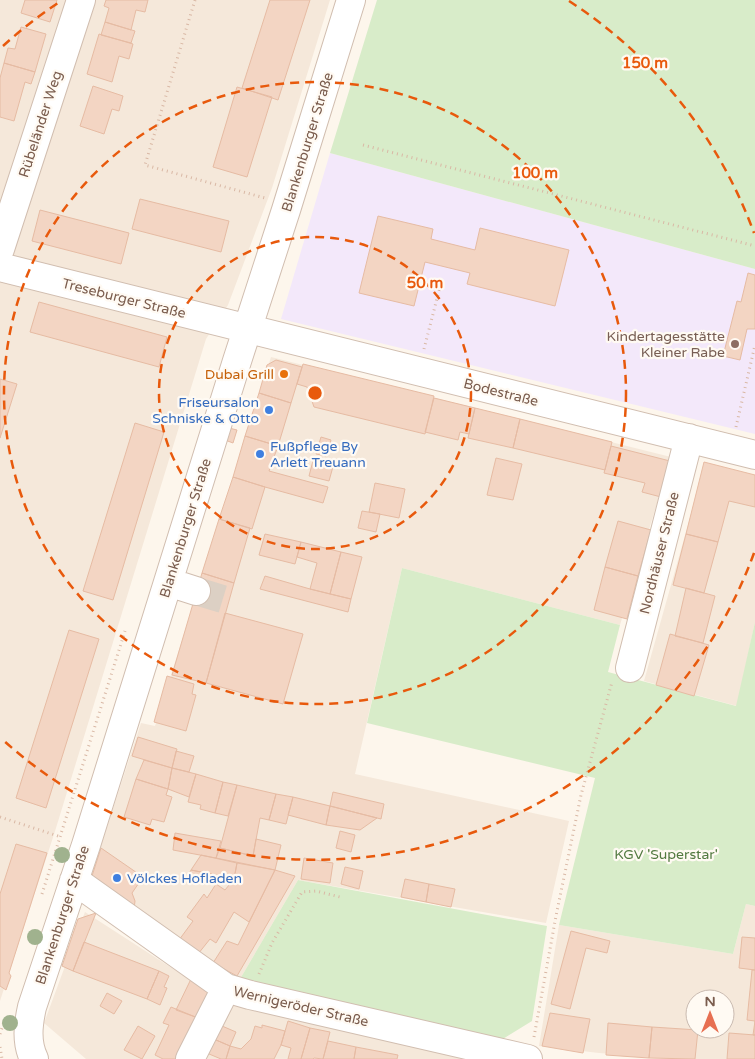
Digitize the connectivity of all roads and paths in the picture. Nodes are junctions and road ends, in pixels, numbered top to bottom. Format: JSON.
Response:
{"nodes":[{"id":1,"x":81,"y":0,"type":"edge"},
{"id":2,"x":195,"y":0,"type":"edge"},
{"id":3,"x":351,"y":0,"type":"edge"},
{"id":4,"x":362,"y":145,"type":"dead end"},
{"id":5,"x":288,"y":204,"type":"junction"},
{"id":6,"x":755,"y":246,"type":"edge"},
{"id":7,"x":0,"y":248,"type":"edge"},
{"id":8,"x":0,"y":267,"type":"edge"},
{"id":9,"x":442,"y":279,"type":"dead end"},
{"id":10,"x":247,"y":329,"type":"junction"},
{"id":11,"x":755,"y":345,"type":"edge"},
{"id":12,"x":423,"y":353,"type":"dead end"},
{"id":13,"x":735,"y":429,"type":"dead end"},
{"id":14,"x":689,"y":438,"type":"junction"},
{"id":15,"x":755,"y":455,"type":"edge"},
{"id":16,"x":168,"y":582,"type":"junction"},
{"id":17,"x":196,"y":591,"type":"tunnel mouth"},
{"id":18,"x":630,"y":668,"type":"joint"},
{"id":19,"x":0,"y":817,"type":"edge"},
{"id":20,"x":86,"y":844,"type":"junction"},
{"id":21,"x":74,"y":880,"type":"junction"},
{"id":22,"x":340,"y":897,"type":"dead end"},
{"id":23,"x":238,"y":992,"type":"junction"},
{"id":24,"x":0,"y":1047,"type":"edge"},
{"id":25,"x":531,"y":1049,"type":"edge"},
{"id":26,"x":2,"y":1059,"type":"edge"},
{"id":27,"x":32,"y":1059,"type":"edge"},
{"id":28,"x":190,"y":1059,"type":"edge"}],
"edges":[{"from":1,"to":7,"type":"street","name":"Rübeländer Weg"},
{"from":2,"to":5,"type":"path"},
{"from":3,"to":5,"type":"street","name":"Blankenburger Straße"},
{"from":4,"to":6,"type":"path"},
{"from":5,"to":10,"type":"street","name":"Blankenburger Straße"},
{"from":8,"to":10,"type":"street","name":"Treseburger Straße"},
{"from":9,"to":12,"type":"path"},
{"from":10,"to":14,"type":"street","name":"Bodestraße"},
{"from":10,"to":16,"type":"street","name":"Blankenburger Straße"},
{"from":11,"to":13,"type":"path"},
{"from":14,"to":15,"type":"street","name":"Bodestraße"},
{"from":14,"to":18,"type":"street","name":"Nordhäuser Straße"},
{"from":16,"to":17,"type":"street"},
{"from":16,"to":20,"type":"street","name":"Blankenburger Straße"},
{"from":18,"to":25,"type":"path"},
{"from":19,"to":20,"type":"path"},
{"from":20,"to":21,"type":"street","name":"Blankenburger Straße"},
{"from":21,"to":23,"type":"street","name":"Wernigeröder Straße"},
{"from":21,"to":27,"type":"street","name":"Blankenburger Straße"},
{"from":22,"to":23,"type":"path"},
{"from":23,"to":25,"type":"street","name":"Wernigeröder Straße"},
{"from":23,"to":28,"type":"street"},
{"from":24,"to":26,"type":"path"}]}
